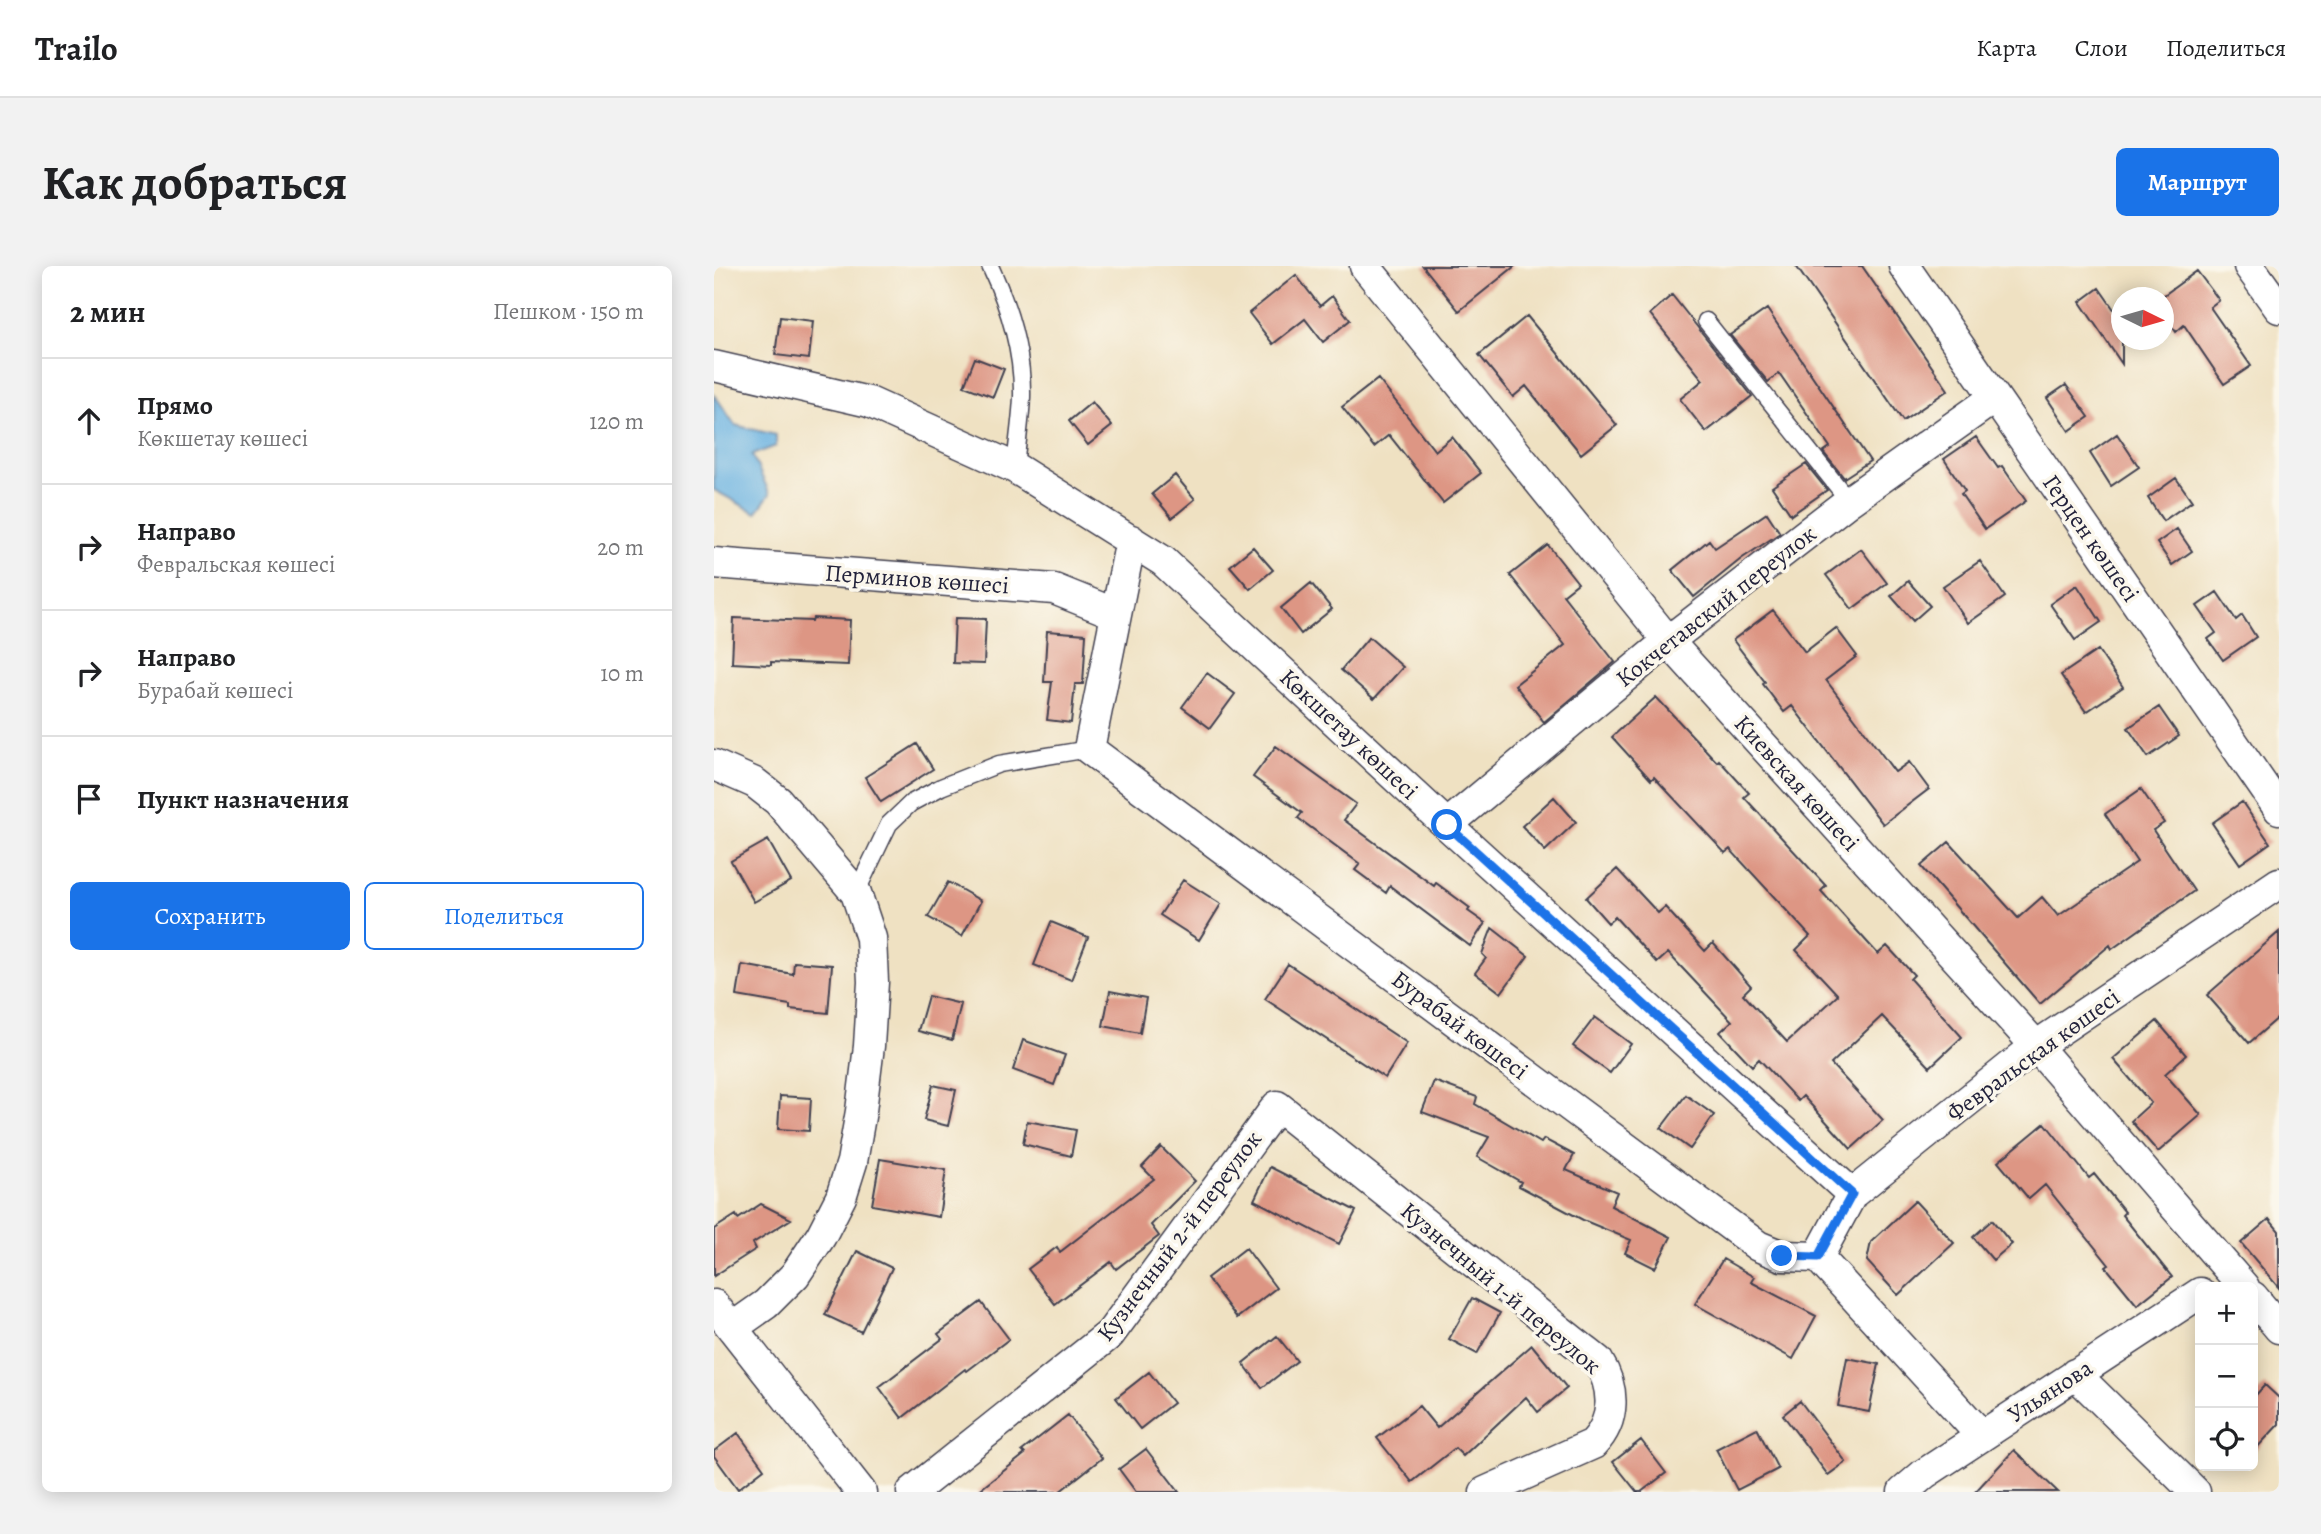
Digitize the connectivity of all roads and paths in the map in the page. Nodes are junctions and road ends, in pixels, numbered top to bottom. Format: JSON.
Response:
{"nodes":[{"id":1,"x":990,"y":266,"type":"edge"},
{"id":2,"x":1365,"y":266,"type":"edge"},
{"id":3,"x":1904,"y":266,"type":"edge"},
{"id":4,"x":2249,"y":266,"type":"edge"},
{"id":5,"x":2279,"y":308,"type":"edge"},
{"id":6,"x":1706,"y":321,"type":"dead end"},
{"id":7,"x":714,"y":366,"type":"edge"},
{"id":8,"x":1994,"y":398,"type":"junction"},
{"id":9,"x":1015,"y":467,"type":"junction"},
{"id":10,"x":1849,"y":501,"type":"junction"},
{"id":11,"x":1131,"y":540,"type":"junction"},
{"id":12,"x":714,"y":563,"type":"edge"},
{"id":13,"x":1116,"y":614,"type":"junction"},
{"id":14,"x":1668,"y":641,"type":"junction"},
{"id":15,"x":1089,"y":749,"type":"junction"},
{"id":16,"x":714,"y":765,"type":"edge"},
{"id":17,"x":2279,"y":809,"type":"edge"},
{"id":18,"x":1447,"y":825,"type":"junction"},
{"id":19,"x":2279,"y":883,"type":"edge"},
{"id":20,"x":856,"y":893,"type":"junction"},
{"id":21,"x":2036,"y":1046,"type":"junction"},
{"id":22,"x":1277,"y":1106,"type":"joint"},
{"id":23,"x":1852,"y":1194,"type":"junction"},
{"id":24,"x":1818,"y":1257,"type":"junction"},
{"id":25,"x":2228,"y":1282,"type":"edge"},
{"id":26,"x":2195,"y":1296,"type":"edge"},
{"id":27,"x":2258,"y":1303,"type":"edge"},
{"id":28,"x":723,"y":1316,"type":"edge"},
{"id":29,"x":2279,"y":1328,"type":"edge"},
{"id":30,"x":2075,"y":1374,"type":"junction"},
{"id":31,"x":1982,"y":1436,"type":"junction"},
{"id":32,"x":861,"y":1492,"type":"edge"},
{"id":33,"x":912,"y":1492,"type":"edge"},
{"id":34,"x":1485,"y":1492,"type":"edge"},
{"id":35,"x":1903,"y":1492,"type":"edge"},
{"id":36,"x":2195,"y":1492,"type":"edge"}],
"edges":[{"from":1,"to":9,"type":"lane"},
{"from":2,"to":14,"type":"street","name":"Киевская көшесі"},
{"from":3,"to":8,"type":"street","name":"Герцен көшесі"},
{"from":4,"to":5,"type":"street"},
{"from":6,"to":10,"type":"lane"},
{"from":7,"to":9,"type":"street","name":"Көкшетау көшесі"},
{"from":8,"to":10,"type":"street","name":"Кокчетавский переулок"},
{"from":8,"to":17,"type":"street","name":"Герцен көшесі"},
{"from":9,"to":11,"type":"street","name":"Көкшетау көшесі"},
{"from":10,"to":14,"type":"street","name":"Кокчетавский переулок"},
{"from":11,"to":13,"type":"street"},
{"from":11,"to":18,"type":"street","name":"Көкшетау көшесі"},
{"from":12,"to":13,"type":"street","name":"Перминов көшесі"},
{"from":13,"to":15,"type":"street"},
{"from":14,"to":18,"type":"street","name":"Кокчетавский переулок"},
{"from":14,"to":21,"type":"street","name":"Киевская көшесі"},
{"from":15,"to":20,"type":"lane"},
{"from":15,"to":24,"type":"street","name":"Бурабай көшесі"},
{"from":16,"to":20,"type":"street"},
{"from":18,"to":23,"type":"street","name":"Көкшетау көшесі"},
{"from":19,"to":21,"type":"street","name":"Февральская көшесі"},
{"from":20,"to":28,"type":"street"},
{"from":21,"to":23,"type":"street","name":"Февральская көшесі"},
{"from":21,"to":25,"type":"street","name":"Киевская көшесі"},
{"from":22,"to":33,"type":"street","name":"Кузнечный 2-й переулок"},
{"from":22,"to":34,"type":"street","name":"Кузнечный 1-й переулок"},
{"from":23,"to":24,"type":"street","name":"Февральская көшесі"},
{"from":24,"to":31,"type":"street"},
{"from":26,"to":30,"type":"street","name":"Ульянова"},
{"from":27,"to":29,"type":"street"},
{"from":28,"to":32,"type":"street"},
{"from":30,"to":31,"type":"street","name":"Ульянова"},
{"from":30,"to":36,"type":"street"},
{"from":31,"to":35,"type":"street","name":"Ульянова"}]}
